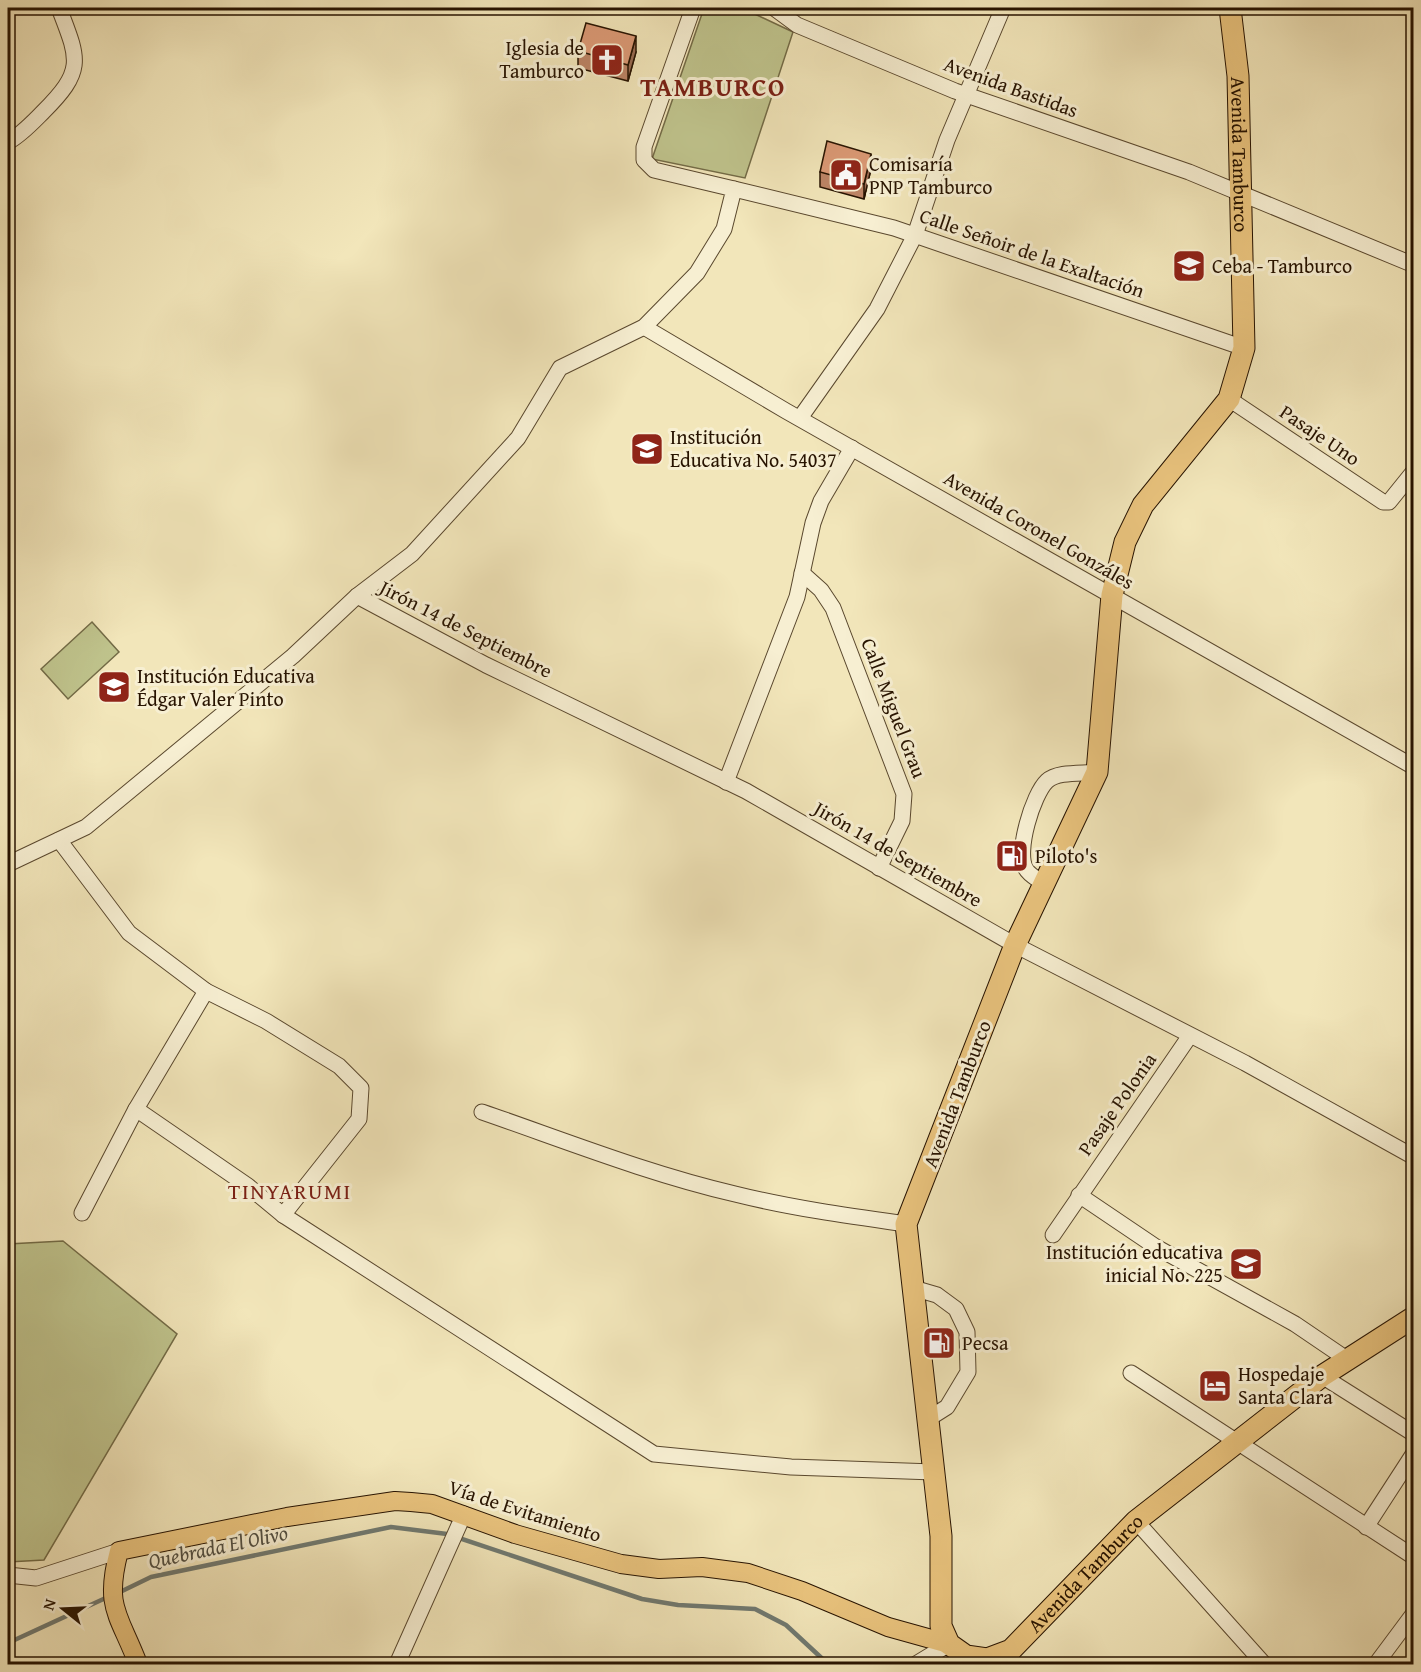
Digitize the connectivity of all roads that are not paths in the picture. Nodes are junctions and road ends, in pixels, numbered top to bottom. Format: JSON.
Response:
{"nodes":[{"id":1,"x":59,"y":8,"type":"edge"},
{"id":2,"x":693,"y":8,"type":"edge"},
{"id":3,"x":774,"y":8,"type":"edge"},
{"id":4,"x":1003,"y":8,"type":"edge"},
{"id":5,"x":1230,"y":8,"type":"edge"},
{"id":6,"x":965,"y":95,"type":"junction"},
{"id":7,"x":8,"y":142,"type":"edge"},
{"id":8,"x":735,"y":189,"type":"junction"},
{"id":9,"x":1241,"y":193,"type":"junction"},
{"id":10,"x":915,"y":235,"type":"junction"},
{"id":11,"x":1413,"y":265,"type":"edge"},
{"id":12,"x":644,"y":327,"type":"junction"},
{"id":13,"x":1244,"y":348,"type":"junction"},
{"id":14,"x":1229,"y":399,"type":"junction"},
{"id":15,"x":800,"y":418,"type":"junction"},
{"id":16,"x":852,"y":448,"type":"junction"},
{"id":17,"x":1413,"y":471,"type":"edge"},
{"id":18,"x":802,"y":573,"type":"junction"},
{"id":19,"x":1112,"y":595,"type":"junction"},
{"id":20,"x":357,"y":596,"type":"junction"},
{"id":21,"x":1413,"y":767,"type":"edge"},
{"id":22,"x":1097,"y":772,"type":"junction"},
{"id":23,"x":726,"y":782,"type":"junction"},
{"id":24,"x":59,"y":840,"type":"junction"},
{"id":25,"x":8,"y":864,"type":"edge"},
{"id":26,"x":879,"y":868,"type":"junction"},
{"id":27,"x":1044,"y":884,"type":"junction"},
{"id":28,"x":1015,"y":945,"type":"junction"},
{"id":29,"x":206,"y":991,"type":"junction"},
{"id":30,"x":1189,"y":1037,"type":"junction"},
{"id":31,"x":136,"y":1109,"type":"junction"},
{"id":32,"x":482,"y":1112,"type":"dead end"},
{"id":33,"x":1413,"y":1157,"type":"edge"},
{"id":34,"x":1079,"y":1195,"type":"junction"},
{"id":35,"x":81,"y":1213,"type":"dead end"},
{"id":36,"x":283,"y":1215,"type":"junction"},
{"id":37,"x":906,"y":1224,"type":"junction"},
{"id":38,"x":1053,"y":1235,"type":"dead end"},
{"id":39,"x":913,"y":1288,"type":"junction"},
{"id":40,"x":1413,"y":1317,"type":"edge"},
{"id":41,"x":1348,"y":1360,"type":"junction"},
{"id":42,"x":1131,"y":1373,"type":"dead end"},
{"id":43,"x":1322,"y":1376,"type":"junction"},
{"id":44,"x":928,"y":1419,"type":"junction"},
{"id":45,"x":1413,"y":1434,"type":"edge"},
{"id":46,"x":1237,"y":1443,"type":"junction"},
{"id":47,"x":1413,"y":1453,"type":"edge"},
{"id":48,"x":934,"y":1472,"type":"junction"},
{"id":49,"x":464,"y":1514,"type":"junction"},
{"id":50,"x":1136,"y":1521,"type":"junction"},
{"id":51,"x":1366,"y":1527,"type":"junction"},
{"id":52,"x":119,"y":1551,"type":"junction"},
{"id":53,"x":1413,"y":1557,"type":"edge"},
{"id":54,"x":8,"y":1575,"type":"edge"},
{"id":55,"x":1413,"y":1613,"type":"edge"},
{"id":56,"x":950,"y":1644,"type":"junction"},
{"id":57,"x":138,"y":1665,"type":"edge"},
{"id":58,"x":397,"y":1665,"type":"edge"},
{"id":59,"x":916,"y":1665,"type":"edge"},
{"id":60,"x":1263,"y":1665,"type":"edge"},
{"id":61,"x":1376,"y":1665,"type":"edge"}],
"edges":[{"from":1,"to":7,"type":"street"},
{"from":2,"to":8,"type":"street","name":"Calle Señoir de la Exaltación"},
{"from":3,"to":6,"type":"street","name":"Avenida Bastidas"},
{"from":4,"to":6,"type":"street"},
{"from":5,"to":9,"type":"highway","name":"Avenida Tamburco"},
{"from":6,"to":9,"type":"street","name":"Avenida Bastidas"},
{"from":6,"to":10,"type":"street"},
{"from":8,"to":10,"type":"street","name":"Calle Señoir de la Exaltación"},
{"from":8,"to":12,"type":"street"},
{"from":9,"to":11,"type":"street","name":"Avenida Bastidas"},
{"from":9,"to":13,"type":"highway","name":"Avenida Tamburco"},
{"from":10,"to":13,"type":"street","name":"Calle Señoir de la Exaltación"},
{"from":10,"to":15,"type":"street"},
{"from":12,"to":15,"type":"street","name":"Avenida Coronel Gonzáles"},
{"from":12,"to":20,"type":"street"},
{"from":13,"to":14,"type":"highway","name":"Avenida Tamburco"},
{"from":14,"to":17,"type":"street","name":"Pasaje Uno"},
{"from":14,"to":19,"type":"highway","name":"Avenida Tamburco"},
{"from":15,"to":16,"type":"street","name":"Avenida Coronel Gonzáles"},
{"from":16,"to":18,"type":"street"},
{"from":16,"to":19,"type":"street","name":"Avenida Coronel Gonzáles"},
{"from":18,"to":23,"type":"street"},
{"from":18,"to":26,"type":"street","name":"Calle Miguel Grau"},
{"from":19,"to":21,"type":"street","name":"Avenida Coronel Gonzáles"},
{"from":19,"to":22,"type":"highway","name":"Avenida Tamburco"},
{"from":20,"to":23,"type":"street","name":"Jirón 14 de Septiembre"},
{"from":20,"to":24,"type":"street"},
{"from":22,"to":27,"type":"highway","name":"Avenida Tamburco"},
{"from":22,"to":27,"type":"street"},
{"from":23,"to":26,"type":"street","name":"Jirón 14 de Septiembre"},
{"from":24,"to":25,"type":"street"},
{"from":24,"to":29,"type":"street"},
{"from":26,"to":28,"type":"street","name":"Jirón 14 de Septiembre"},
{"from":27,"to":28,"type":"highway","name":"Avenida Tamburco"},
{"from":28,"to":30,"type":"street","name":"Jirón 14 de Septiembre"},
{"from":28,"to":37,"type":"highway","name":"Avenida Tamburco"},
{"from":29,"to":31,"type":"street"},
{"from":29,"to":36,"type":"street"},
{"from":30,"to":33,"type":"street","name":"Jirón 14 de Septiembre"},
{"from":30,"to":34,"type":"street","name":"Pasaje Polonia"},
{"from":31,"to":35,"type":"street"},
{"from":31,"to":36,"type":"street"},
{"from":32,"to":37,"type":"street"},
{"from":34,"to":38,"type":"street","name":"Pasaje Polonia"},
{"from":34,"to":41,"type":"street"},
{"from":36,"to":48,"type":"street"},
{"from":37,"to":39,"type":"highway","name":"Avenida Tamburco"},
{"from":39,"to":44,"type":"highway","name":"Avenida Tamburco"},
{"from":39,"to":44,"type":"street"},
{"from":40,"to":41,"type":"highway","name":"Avenida Tamburco"},
{"from":41,"to":43,"type":"highway","name":"Avenida Tamburco"},
{"from":42,"to":46,"type":"street"},
{"from":43,"to":45,"type":"street"},
{"from":43,"to":46,"type":"highway","name":"Avenida Tamburco"},
{"from":44,"to":48,"type":"highway","name":"Avenida Tamburco"},
{"from":46,"to":50,"type":"highway","name":"Avenida Tamburco"},
{"from":46,"to":51,"type":"street"},
{"from":47,"to":51,"type":"street"},
{"from":48,"to":56,"type":"highway","name":"Avenida Tamburco"},
{"from":49,"to":52,"type":"main road","name":"Vía de Evitamiento"},
{"from":49,"to":56,"type":"main road","name":"Vía de Evitamiento"},
{"from":49,"to":58,"type":"street"},
{"from":50,"to":56,"type":"highway","name":"Avenida Tamburco"},
{"from":50,"to":60,"type":"street"},
{"from":51,"to":53,"type":"street"},
{"from":52,"to":54,"type":"street"},
{"from":52,"to":57,"type":"main road"},
{"from":55,"to":61,"type":"street"},
{"from":56,"to":59,"type":"street"}]}
